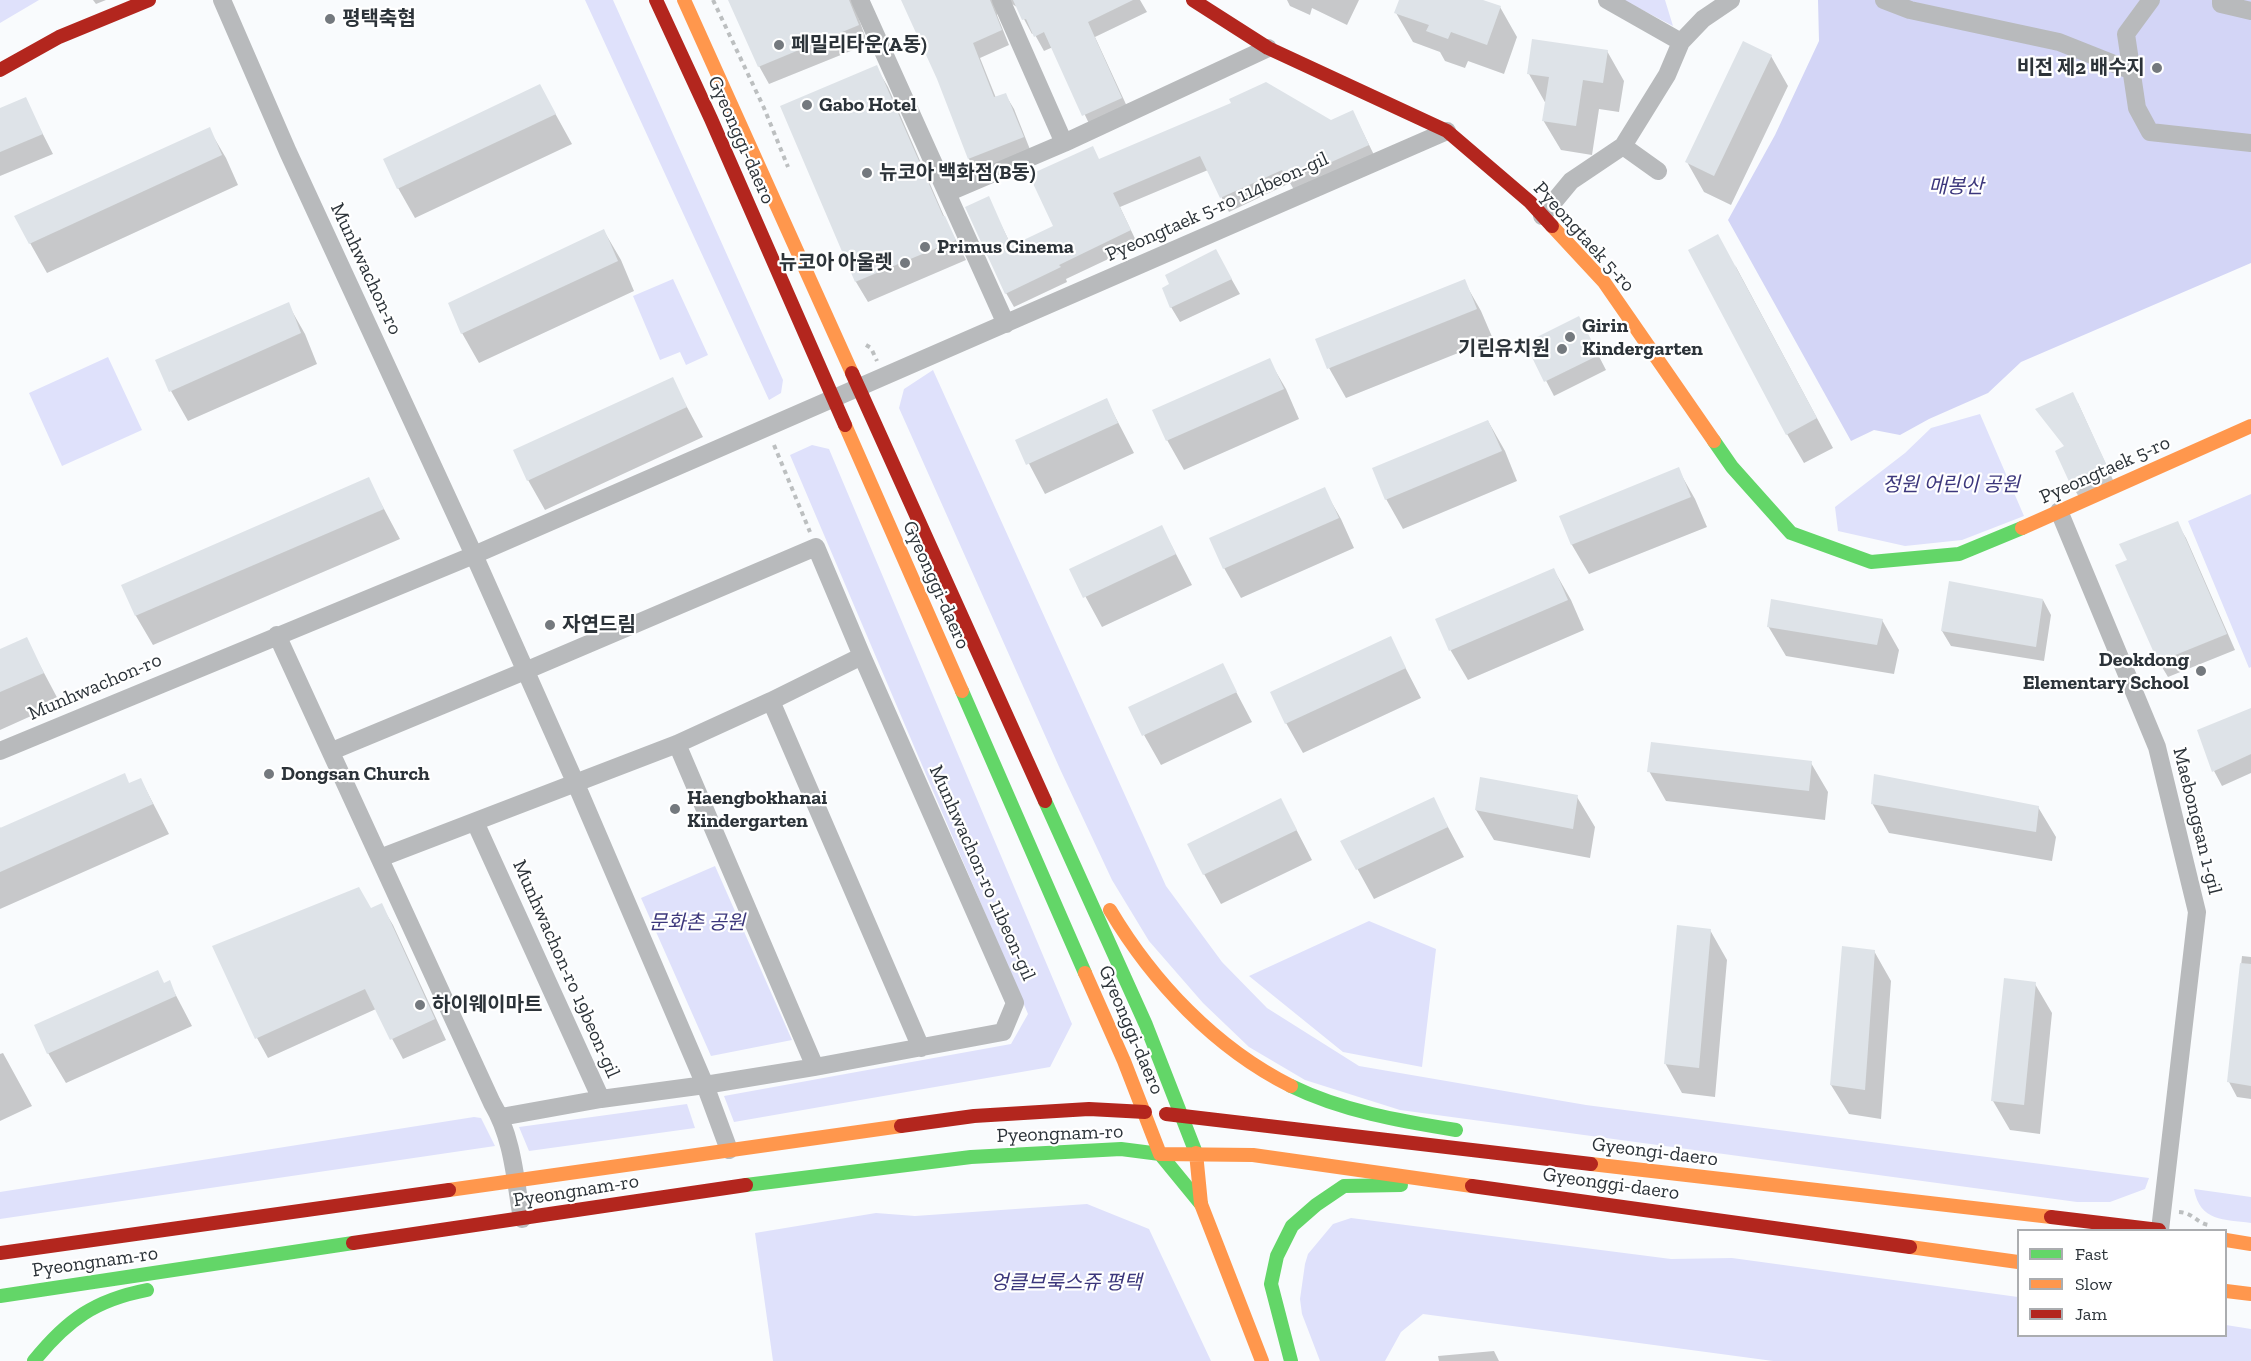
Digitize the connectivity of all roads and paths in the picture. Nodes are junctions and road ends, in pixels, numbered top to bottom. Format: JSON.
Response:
{"nodes":[{"id":1,"x":149,"y":0,"type":"edge"},
{"id":2,"x":222,"y":0,"type":"edge"},
{"id":3,"x":656,"y":0,"type":"edge"},
{"id":4,"x":684,"y":0,"type":"edge"},
{"id":5,"x":713,"y":0,"type":"edge"},
{"id":6,"x":860,"y":0,"type":"edge"},
{"id":7,"x":1001,"y":0,"type":"edge"},
{"id":8,"x":1193,"y":0,"type":"edge"},
{"id":9,"x":1607,"y":0,"type":"edge"},
{"id":10,"x":1731,"y":0,"type":"edge"},
{"id":11,"x":1884,"y":0,"type":"edge"},
{"id":12,"x":2151,"y":0,"type":"edge"},
{"id":13,"x":2221,"y":0,"type":"edge"},
{"id":14,"x":87,"y":11,"type":"dead end"},
{"id":15,"x":2251,"y":11,"type":"edge"},
{"id":16,"x":1681,"y":42,"type":"junction"},
{"id":17,"x":1268,"y":48,"type":"junction"},
{"id":18,"x":0,"y":59,"type":"edge"},
{"id":19,"x":0,"y":70,"type":"edge"},
{"id":20,"x":2132,"y":71,"type":"junction"},
{"id":21,"x":1447,"y":131,"type":"junction"},
{"id":22,"x":1064,"y":143,"type":"junction"},
{"id":23,"x":2251,"y":143,"type":"edge"},
{"id":24,"x":1623,"y":146,"type":"junction"},
{"id":25,"x":1658,"y":171,"type":"dead end"},
{"id":26,"x":791,"y":174,"type":"dead end"},
{"id":27,"x":947,"y":193,"type":"junction"},
{"id":28,"x":1542,"y":216,"type":"junction"},
{"id":29,"x":1006,"y":324,"type":"junction"},
{"id":30,"x":864,"y":344,"type":"dead end"},
{"id":31,"x":885,"y":377,"type":"junction"},
{"id":32,"x":846,"y":394,"type":"junction"},
{"id":33,"x":2251,"y":426,"type":"edge"},
{"id":34,"x":767,"y":428,"type":"junction"},
{"id":35,"x":2059,"y":511,"type":"junction"},
{"id":36,"x":816,"y":547,"type":"junction"},
{"id":37,"x":474,"y":555,"type":"junction"},
{"id":38,"x":277,"y":635,"type":"junction"},
{"id":39,"x":862,"y":656,"type":"junction"},
{"id":40,"x":525,"y":671,"type":"junction"},
{"id":41,"x":771,"y":701,"type":"junction"},
{"id":42,"x":677,"y":744,"type":"junction"},
{"id":43,"x":0,"y":751,"type":"edge"},
{"id":44,"x":332,"y":751,"type":"junction"},
{"id":45,"x":576,"y":784,"type":"junction"},
{"id":46,"x":1053,"y":819,"type":"junction"},
{"id":47,"x":476,"y":822,"type":"junction"},
{"id":48,"x":380,"y":858,"type":"junction"},
{"id":49,"x":921,"y":1048,"type":"junction"},
{"id":50,"x":815,"y":1067,"type":"junction"},
{"id":51,"x":705,"y":1085,"type":"junction"},
{"id":52,"x":601,"y":1099,"type":"junction"},
{"id":53,"x":1145,"y":1112,"type":"junction"},
{"id":54,"x":1182,"y":1116,"type":"junction"},
{"id":55,"x":501,"y":1117,"type":"junction"},
{"id":56,"x":729,"y":1150,"type":"junction"},
{"id":57,"x":1196,"y":1153,"type":"junction"},
{"id":58,"x":1160,"y":1154,"type":"junction"},
{"id":59,"x":1525,"y":1156,"type":"junction"},
{"id":60,"x":516,"y":1181,"type":"junction"},
{"id":61,"x":1476,"y":1185,"type":"junction"},
{"id":62,"x":1201,"y":1204,"type":"junction"},
{"id":63,"x":2162,"y":1210,"type":"junction"},
{"id":64,"x":522,"y":1219,"type":"junction"},
{"id":65,"x":2212,"y":1226,"type":"dead end"},
{"id":66,"x":2151,"y":1229,"type":"edge"},
{"id":67,"x":2160,"y":1229,"type":"edge"},
{"id":68,"x":2227,"y":1240,"type":"edge"},
{"id":69,"x":2251,"y":1244,"type":"edge"},
{"id":70,"x":345,"y":1245,"type":"junction"},
{"id":71,"x":0,"y":1253,"type":"edge"},
{"id":72,"x":2017,"y":1262,"type":"edge"},
{"id":73,"x":290,"y":1266,"type":"dead end"},
{"id":74,"x":165,"y":1287,"type":"dead end"},
{"id":75,"x":2227,"y":1291,"type":"edge"},
{"id":76,"x":2251,"y":1294,"type":"edge"},
{"id":77,"x":0,"y":1296,"type":"edge"},
{"id":78,"x":34,"y":1361,"type":"edge"},
{"id":79,"x":1263,"y":1361,"type":"edge"},
{"id":80,"x":1291,"y":1361,"type":"edge"}],
"edges":[{"from":1,"to":19,"type":"main road"},
{"from":2,"to":37,"type":"street","name":"Munhwachon-ro"},
{"from":3,"to":32,"type":"main road","name":"Gyeonggi-daero"},
{"from":4,"to":32,"type":"main road","name":"Gyeonggi-daero"},
{"from":5,"to":26,"type":"path"},
{"from":6,"to":27,"type":"street"},
{"from":7,"to":22,"type":"street"},
{"from":8,"to":17,"type":"main road","name":"Pyeongtaek 5-ro"},
{"from":9,"to":16,"type":"street"},
{"from":10,"to":16,"type":"street"},
{"from":11,"to":20,"type":"street"},
{"from":12,"to":20,"type":"street"},
{"from":13,"to":15,"type":"street"},
{"from":14,"to":18,"type":"main road"},
{"from":16,"to":24,"type":"street"},
{"from":17,"to":21,"type":"main road","name":"Pyeongtaek 5-ro"},
{"from":17,"to":22,"type":"street"},
{"from":20,"to":23,"type":"street"},
{"from":21,"to":28,"type":"main road","name":"Pyeongtaek 5-ro"},
{"from":21,"to":29,"type":"street","name":"Pyeongtaek 5-ro 114beon-gil"},
{"from":22,"to":27,"type":"street"},
{"from":24,"to":25,"type":"street"},
{"from":24,"to":28,"type":"street"},
{"from":27,"to":29,"type":"street"},
{"from":28,"to":35,"type":"main road","name":"Pyeongtaek 5-ro"},
{"from":29,"to":31,"type":"street","name":"Pyeongtaek 5-ro 114beon-gil"},
{"from":30,"to":31,"type":"path"},
{"from":31,"to":32,"type":"street","name":"Pyeongtaek 5-ro 114beon-gil"},
{"from":32,"to":34,"type":"street","name":"Munhwachon-ro"},
{"from":32,"to":46,"type":"main road","name":"Gyeonggi-daero"},
{"from":32,"to":53,"type":"main road","name":"Gyeonggi-daero"},
{"from":33,"to":35,"type":"main road","name":"Pyeongtaek 5-ro"},
{"from":34,"to":36,"type":"path"},
{"from":34,"to":37,"type":"street","name":"Munhwachon-ro"},
{"from":35,"to":63,"type":"street","name":"Maebongsan 1-gil"},
{"from":36,"to":39,"type":"street","name":"Munhwachon-ro 11beon-gil"},
{"from":36,"to":40,"type":"street"},
{"from":37,"to":38,"type":"street","name":"Munhwachon-ro"},
{"from":37,"to":40,"type":"street"},
{"from":38,"to":43,"type":"street","name":"Munhwachon-ro"},
{"from":38,"to":44,"type":"street"},
{"from":39,"to":41,"type":"street"},
{"from":39,"to":49,"type":"street","name":"Munhwachon-ro 11beon-gil"},
{"from":40,"to":44,"type":"street"},
{"from":40,"to":45,"type":"street"},
{"from":41,"to":42,"type":"street"},
{"from":41,"to":49,"type":"street"},
{"from":42,"to":45,"type":"street"},
{"from":42,"to":50,"type":"street"},
{"from":44,"to":48,"type":"street"},
{"from":45,"to":47,"type":"street"},
{"from":45,"to":51,"type":"street"},
{"from":46,"to":54,"type":"main road","name":"Gyeonggi-daero"},
{"from":46,"to":59,"type":"main road"},
{"from":47,"to":48,"type":"street"},
{"from":47,"to":52,"type":"street","name":"Munhwachon-ro 19beon-gil"},
{"from":48,"to":55,"type":"street"},
{"from":49,"to":50,"type":"street","name":"Munhwachon-ro 11beon-gil"},
{"from":50,"to":51,"type":"street","name":"Munhwachon-ro 11beon-gil"},
{"from":51,"to":52,"type":"street","name":"Munhwachon-ro 11beon-gil"},
{"from":51,"to":56,"type":"street"},
{"from":52,"to":55,"type":"street","name":"Munhwachon-ro 19beon-gil"},
{"from":53,"to":54,"type":"main road","name":"Gyeongi-daero"},
{"from":53,"to":56,"type":"main road","name":"Pyeongnam-ro"},
{"from":53,"to":58,"type":"main road","name":"Gyeonggi-daero"},
{"from":54,"to":57,"type":"main road","name":"Gyeonggi-daero"},
{"from":54,"to":59,"type":"main road","name":"Gyeongi-daero"},
{"from":55,"to":60,"type":"street"},
{"from":56,"to":60,"type":"main road","name":"Pyeongnam-ro"},
{"from":57,"to":58,"type":"main road","name":"Gyeonggi-daero"},
{"from":57,"to":61,"type":"main road","name":"Gyeonggi-daero"},
{"from":57,"to":62,"type":"main road"},
{"from":58,"to":62,"type":"main road"},
{"from":58,"to":64,"type":"main road","name":"Pyeongnam-ro"},
{"from":59,"to":66,"type":"main road","name":"Gyeongi-daero"},
{"from":60,"to":64,"type":"street"},
{"from":60,"to":71,"type":"main road","name":"Pyeongnam-ro"},
{"from":61,"to":72,"type":"main road","name":"Gyeonggi-daero"},
{"from":61,"to":80,"type":"main road"},
{"from":62,"to":79,"type":"main road"},
{"from":63,"to":65,"type":"path"},
{"from":63,"to":67,"type":"street","name":"Maebongsan 1-gil"},
{"from":64,"to":70,"type":"main road","name":"Pyeongnam-ro"},
{"from":68,"to":69,"type":"main road"},
{"from":70,"to":73,"type":"main road"},
{"from":70,"to":77,"type":"main road","name":"Pyeongnam-ro"},
{"from":74,"to":78,"type":"main road"},
{"from":75,"to":76,"type":"main road"}]}
